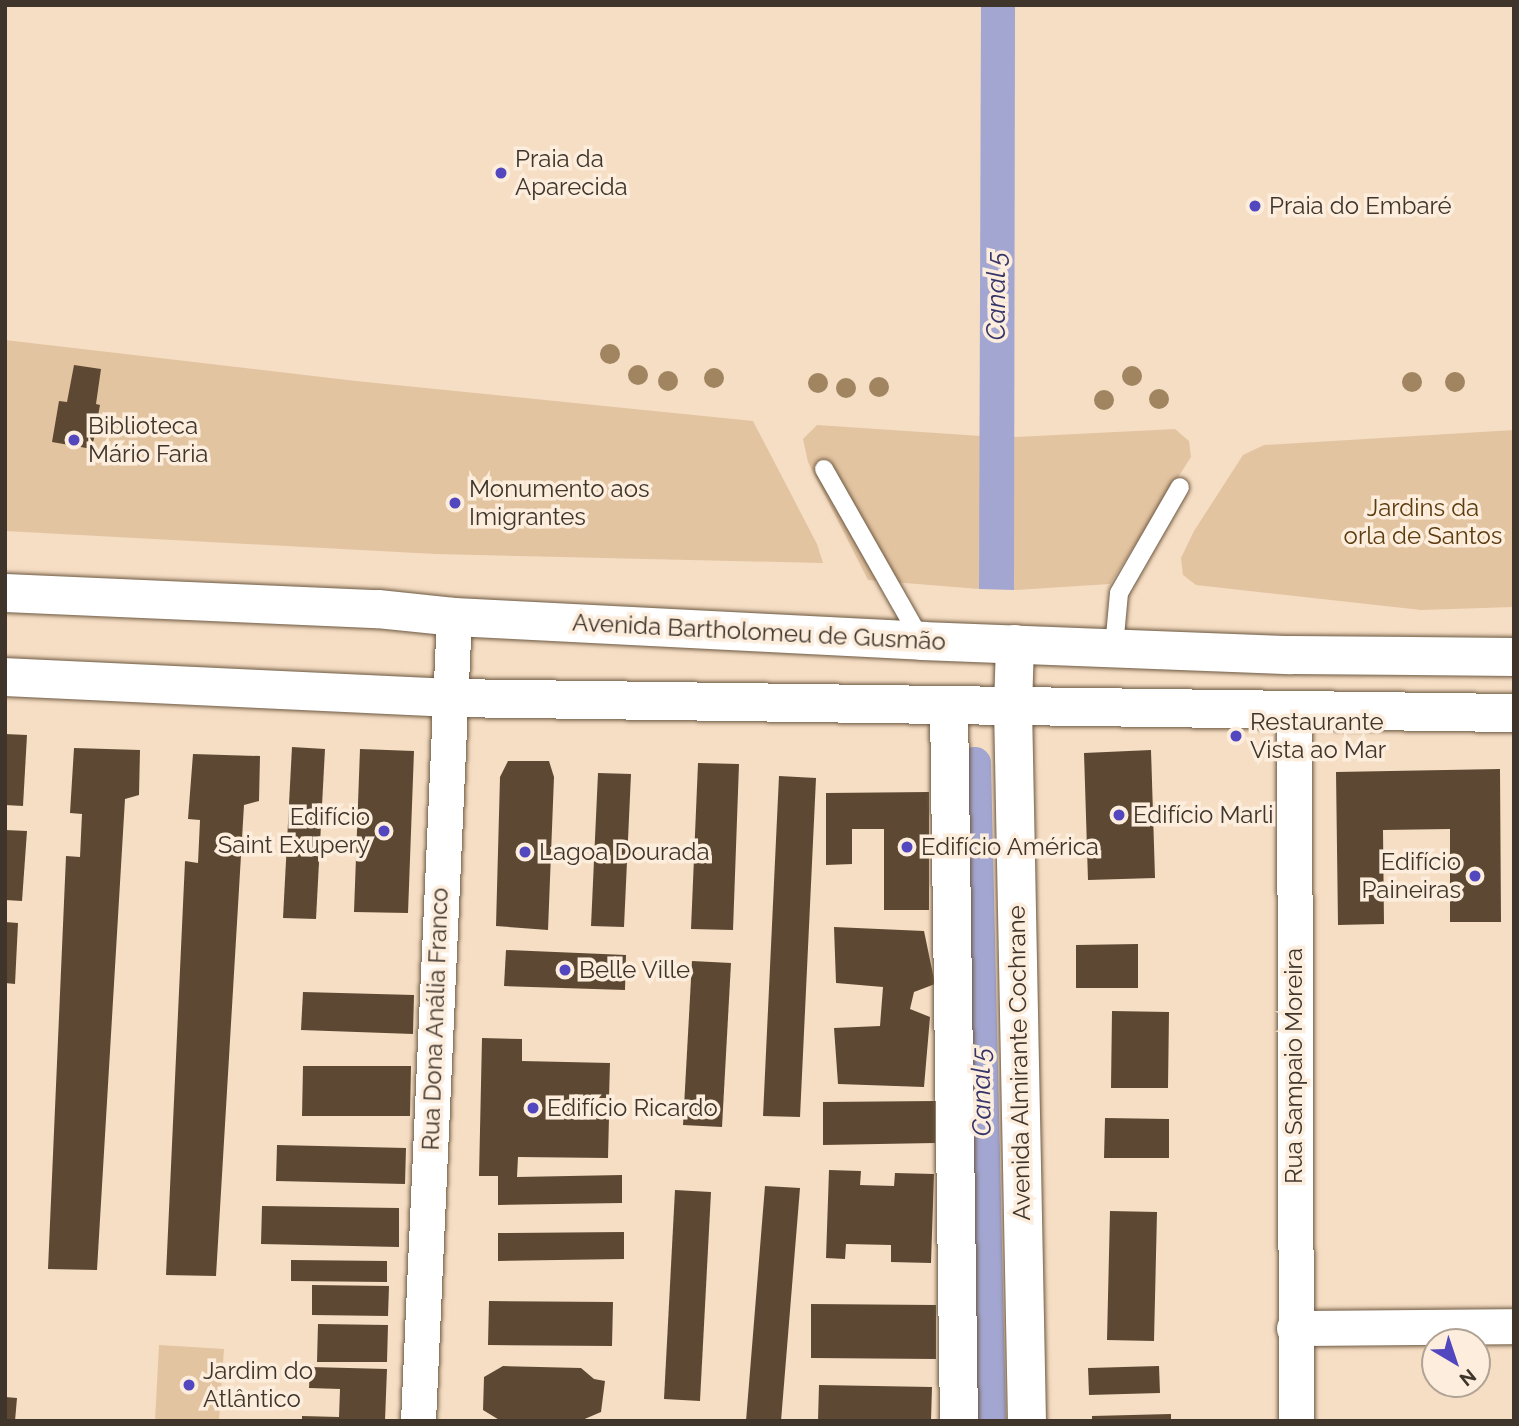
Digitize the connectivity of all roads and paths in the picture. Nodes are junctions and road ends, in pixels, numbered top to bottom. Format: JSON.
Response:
{"nodes":[{"id":1,"x":824,"y":469,"type":"dead end"},
{"id":2,"x":1180,"y":486,"type":"dead end"},
{"id":3,"x":5,"y":593,"type":"edge"},
{"id":4,"x":454,"y":617,"type":"junction"},
{"id":5,"x":922,"y":641,"type":"junction"},
{"id":6,"x":1015,"y":643,"type":"junction"},
{"id":7,"x":1114,"y":647,"type":"junction"},
{"id":8,"x":1514,"y":657,"type":"edge"},
{"id":9,"x":5,"y":677,"type":"edge"},
{"id":10,"x":449,"y":698,"type":"junction"},
{"id":11,"x":949,"y":706,"type":"junction"},
{"id":12,"x":1013,"y":706,"type":"junction"},
{"id":13,"x":1294,"y":711,"type":"junction"},
{"id":14,"x":1514,"y":713,"type":"edge"},
{"id":15,"x":1514,"y":1326,"type":"edge"},
{"id":16,"x":1294,"y":1328,"type":"junction"},
{"id":17,"x":418,"y":1421,"type":"edge"},
{"id":18,"x":959,"y":1421,"type":"edge"},
{"id":19,"x":1027,"y":1421,"type":"edge"},
{"id":20,"x":1296,"y":1421,"type":"edge"}],
"edges":[{"from":1,"to":5,"type":"lane"},
{"from":2,"to":7,"type":"lane"},
{"from":3,"to":4,"type":"main road","name":"Avenida Bartholomeu de Gusmão"},
{"from":4,"to":5,"type":"main road","name":"Avenida Bartholomeu de Gusmão"},
{"from":4,"to":10,"type":"street","name":"Rua Dona Anália Franco"},
{"from":5,"to":6,"type":"main road","name":"Avenida Bartholomeu de Gusmão"},
{"from":6,"to":7,"type":"main road","name":"Avenida Bartholomeu de Gusmão"},
{"from":6,"to":12,"type":"main road","name":"Avenida Almirante Cochrane"},
{"from":7,"to":8,"type":"main road","name":"Avenida Bartholomeu de Gusmão"},
{"from":9,"to":10,"type":"main road"},
{"from":10,"to":11,"type":"main road"},
{"from":10,"to":17,"type":"street","name":"Rua Dona Anália Franco"},
{"from":11,"to":12,"type":"main road"},
{"from":11,"to":18,"type":"main road"},
{"from":12,"to":13,"type":"main road"},
{"from":12,"to":19,"type":"main road","name":"Avenida Almirante Cochrane"},
{"from":13,"to":14,"type":"main road"},
{"from":13,"to":16,"type":"street","name":"Rua Sampaio Moreira"},
{"from":15,"to":16,"type":"street"},
{"from":16,"to":20,"type":"street","name":"Rua Sampaio Moreira"}]}
